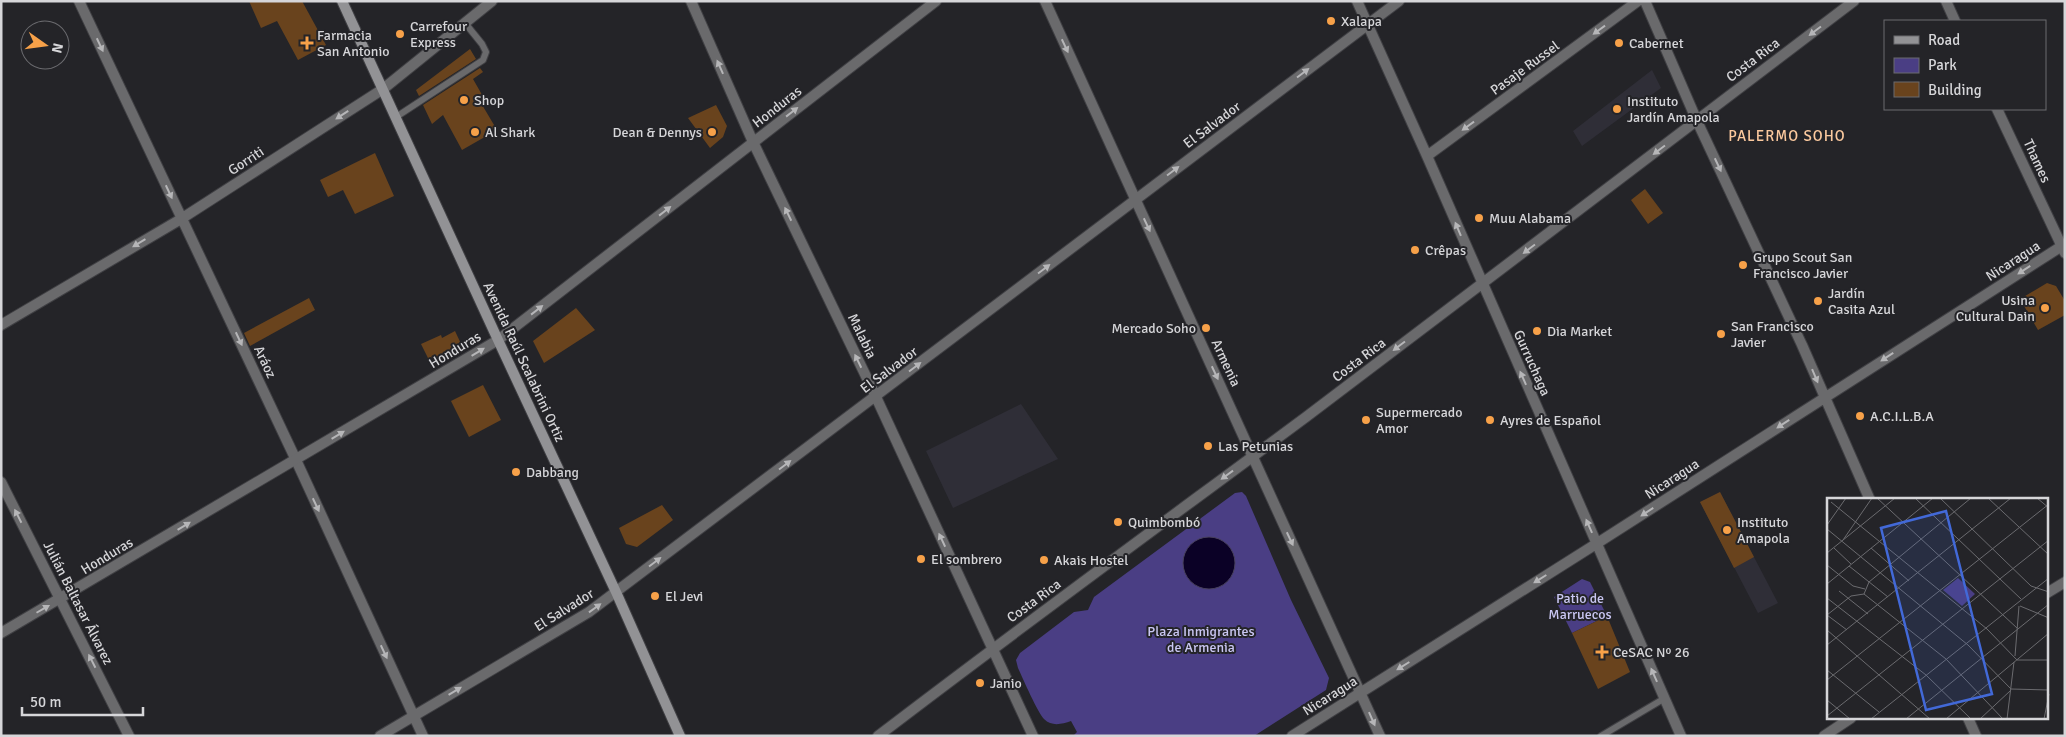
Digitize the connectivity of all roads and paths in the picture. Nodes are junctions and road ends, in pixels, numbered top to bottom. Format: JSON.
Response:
{"nodes":[{"id":1,"x":79,"y":1,"type":"edge"},
{"id":2,"x":342,"y":1,"type":"edge"},
{"id":3,"x":492,"y":1,"type":"edge"},
{"id":4,"x":691,"y":1,"type":"edge"},
{"id":5,"x":936,"y":1,"type":"edge"},
{"id":6,"x":1045,"y":1,"type":"edge"},
{"id":7,"x":1357,"y":1,"type":"edge"},
{"id":8,"x":1399,"y":1,"type":"edge"},
{"id":9,"x":1638,"y":1,"type":"edge"},
{"id":10,"x":1644,"y":1,"type":"edge"},
{"id":11,"x":1854,"y":1,"type":"edge"},
{"id":12,"x":1946,"y":1,"type":"edge"},
{"id":13,"x":1955,"y":20,"type":"edge"},
{"id":14,"x":465,"y":23,"type":"junction"},
{"id":15,"x":1367,"y":25,"type":"junction"},
{"id":16,"x":383,"y":89,"type":"junction"},
{"id":17,"x":1997,"y":110,"type":"edge"},
{"id":18,"x":396,"y":117,"type":"junction"},
{"id":19,"x":1697,"y":121,"type":"junction"},
{"id":20,"x":753,"y":142,"type":"junction"},
{"id":21,"x":1428,"y":156,"type":"junction"},
{"id":22,"x":1135,"y":199,"type":"junction"},
{"id":23,"x":182,"y":219,"type":"junction"},
{"id":24,"x":2064,"y":247,"type":"edge"},
{"id":25,"x":1482,"y":284,"type":"junction"},
{"id":26,"x":1,"y":325,"type":"edge"},
{"id":27,"x":498,"y":340,"type":"junction"},
{"id":28,"x":876,"y":397,"type":"junction"},
{"id":29,"x":1824,"y":397,"type":"junction"},
{"id":30,"x":1252,"y":457,"type":"junction"},
{"id":31,"x":296,"y":460,"type":"junction"},
{"id":32,"x":1,"y":482,"type":"edge"},
{"id":33,"x":1869,"y":498,"type":"edge"},
{"id":34,"x":1596,"y":544,"type":"junction"},
{"id":35,"x":2065,"y":582,"type":"edge"},
{"id":36,"x":616,"y":592,"type":"junction"},
{"id":37,"x":2048,"y":592,"type":"edge"},
{"id":38,"x":60,"y":599,"type":"junction"},
{"id":39,"x":1,"y":633,"type":"edge"},
{"id":40,"x":992,"y":648,"type":"junction"},
{"id":41,"x":1361,"y":692,"type":"junction"},
{"id":42,"x":1664,"y":698,"type":"junction"},
{"id":43,"x":414,"y":716,"type":"junction"},
{"id":44,"x":1848,"y":720,"type":"edge"},
{"id":45,"x":1969,"y":720,"type":"edge"},
{"id":46,"x":129,"y":736,"type":"edge"},
{"id":47,"x":380,"y":736,"type":"edge"},
{"id":48,"x":423,"y":736,"type":"edge"},
{"id":49,"x":680,"y":736,"type":"edge"},
{"id":50,"x":878,"y":736,"type":"edge"},
{"id":51,"x":1033,"y":736,"type":"edge"},
{"id":52,"x":1292,"y":736,"type":"edge"},
{"id":53,"x":1380,"y":736,"type":"edge"},
{"id":54,"x":1601,"y":736,"type":"edge"},
{"id":55,"x":1681,"y":736,"type":"edge"},
{"id":56,"x":1824,"y":736,"type":"edge"},
{"id":57,"x":1976,"y":736,"type":"edge"}],
"edges":[{"from":1,"to":23,"type":"street","name":"Aráoz","one_way":true},
{"from":2,"to":16,"type":"main road","name":"Avenida Raúl Scalabrini Ortiz"},
{"from":3,"to":14,"type":"street","name":"Gorriti"},
{"from":20,"to":4,"type":"street","name":"Malabia","one_way":true},
{"from":20,"to":5,"type":"street","name":"Honduras","one_way":true},
{"from":6,"to":22,"type":"street","name":"Armenia","one_way":true},
{"from":7,"to":15,"type":"street","name":"Gurruchaga"},
{"from":8,"to":15,"type":"street","name":"El Salvador"},
{"from":9,"to":21,"type":"street","name":"Pasaje Russel","one_way":true},
{"from":10,"to":19,"type":"street"},
{"from":11,"to":19,"type":"street","name":"Costa Rica","one_way":true},
{"from":12,"to":13,"type":"street"},
{"from":14,"to":16,"type":"street","name":"Gorriti"},
{"from":14,"to":18,"type":"lane"},
{"from":15,"to":21,"type":"street","name":"Gurruchaga"},
{"from":22,"to":15,"type":"street","name":"El Salvador","one_way":true},
{"from":16,"to":18,"type":"main road","name":"Avenida Raúl Scalabrini Ortiz"},
{"from":16,"to":23,"type":"street","name":"Gorriti","one_way":true},
{"from":17,"to":24,"type":"street","name":"Thames"},
{"from":18,"to":27,"type":"main road","name":"Avenida Raúl Scalabrini Ortiz"},
{"from":19,"to":25,"type":"street","name":"Costa Rica","one_way":true},
{"from":19,"to":29,"type":"street","one_way":true},
{"from":27,"to":20,"type":"street","name":"Honduras","one_way":true},
{"from":28,"to":20,"type":"street","name":"Malabia","one_way":true},
{"from":25,"to":21,"type":"street","name":"Gurruchaga","one_way":true},
{"from":28,"to":22,"type":"street","name":"El Salvador","one_way":true},
{"from":22,"to":30,"type":"street","name":"Armenia","one_way":true},
{"from":23,"to":26,"type":"street","name":"Gorriti","one_way":true},
{"from":23,"to":31,"type":"street","name":"Aráoz","one_way":true},
{"from":24,"to":29,"type":"street","name":"Nicaragua","one_way":true},
{"from":25,"to":30,"type":"street","name":"Costa Rica","one_way":true},
{"from":34,"to":25,"type":"street","name":"Gurruchaga","one_way":true},
{"from":31,"to":27,"type":"street","name":"Honduras","one_way":true},
{"from":27,"to":36,"type":"main road","name":"Avenida Raúl Scalabrini Ortiz"},
{"from":36,"to":28,"type":"street","name":"El Salvador","one_way":true},
{"from":40,"to":28,"type":"street","name":"Malabia","one_way":true},
{"from":29,"to":33,"type":"street"},
{"from":29,"to":34,"type":"street","name":"Nicaragua","one_way":true},
{"from":30,"to":40,"type":"street","name":"Costa Rica","one_way":true},
{"from":30,"to":41,"type":"street","name":"Armenia","one_way":true},
{"from":38,"to":31,"type":"street","name":"Honduras","one_way":true},
{"from":31,"to":43,"type":"street","name":"Aráoz","one_way":true},
{"from":38,"to":32,"type":"street","name":"Julián Baltasar Álvarez","one_way":true},
{"from":34,"to":41,"type":"street","name":"Nicaragua","one_way":true},
{"from":42,"to":34,"type":"street","name":"Gurruchaga","one_way":true},
{"from":35,"to":37,"type":"street"},
{"from":43,"to":36,"type":"street","name":"El Salvador","one_way":true},
{"from":36,"to":49,"type":"main road","name":"Avenida Raúl Scalabrini Ortiz"},
{"from":39,"to":38,"type":"street","name":"Honduras","one_way":true},
{"from":46,"to":38,"type":"street","name":"Julián Baltasar Álvarez","one_way":true},
{"from":40,"to":50,"type":"street","name":"Costa Rica"},
{"from":40,"to":51,"type":"street","name":"Malabia"},
{"from":41,"to":52,"type":"street","name":"Nicaragua"},
{"from":41,"to":53,"type":"street","name":"Armenia","one_way":true},
{"from":42,"to":54,"type":"lane"},
{"from":42,"to":55,"type":"street","name":"Gurruchaga"},
{"from":43,"to":47,"type":"street","name":"El Salvador"},
{"from":43,"to":48,"type":"street","name":"Aráoz"},
{"from":44,"to":56,"type":"street"},
{"from":45,"to":57,"type":"street"}]}
